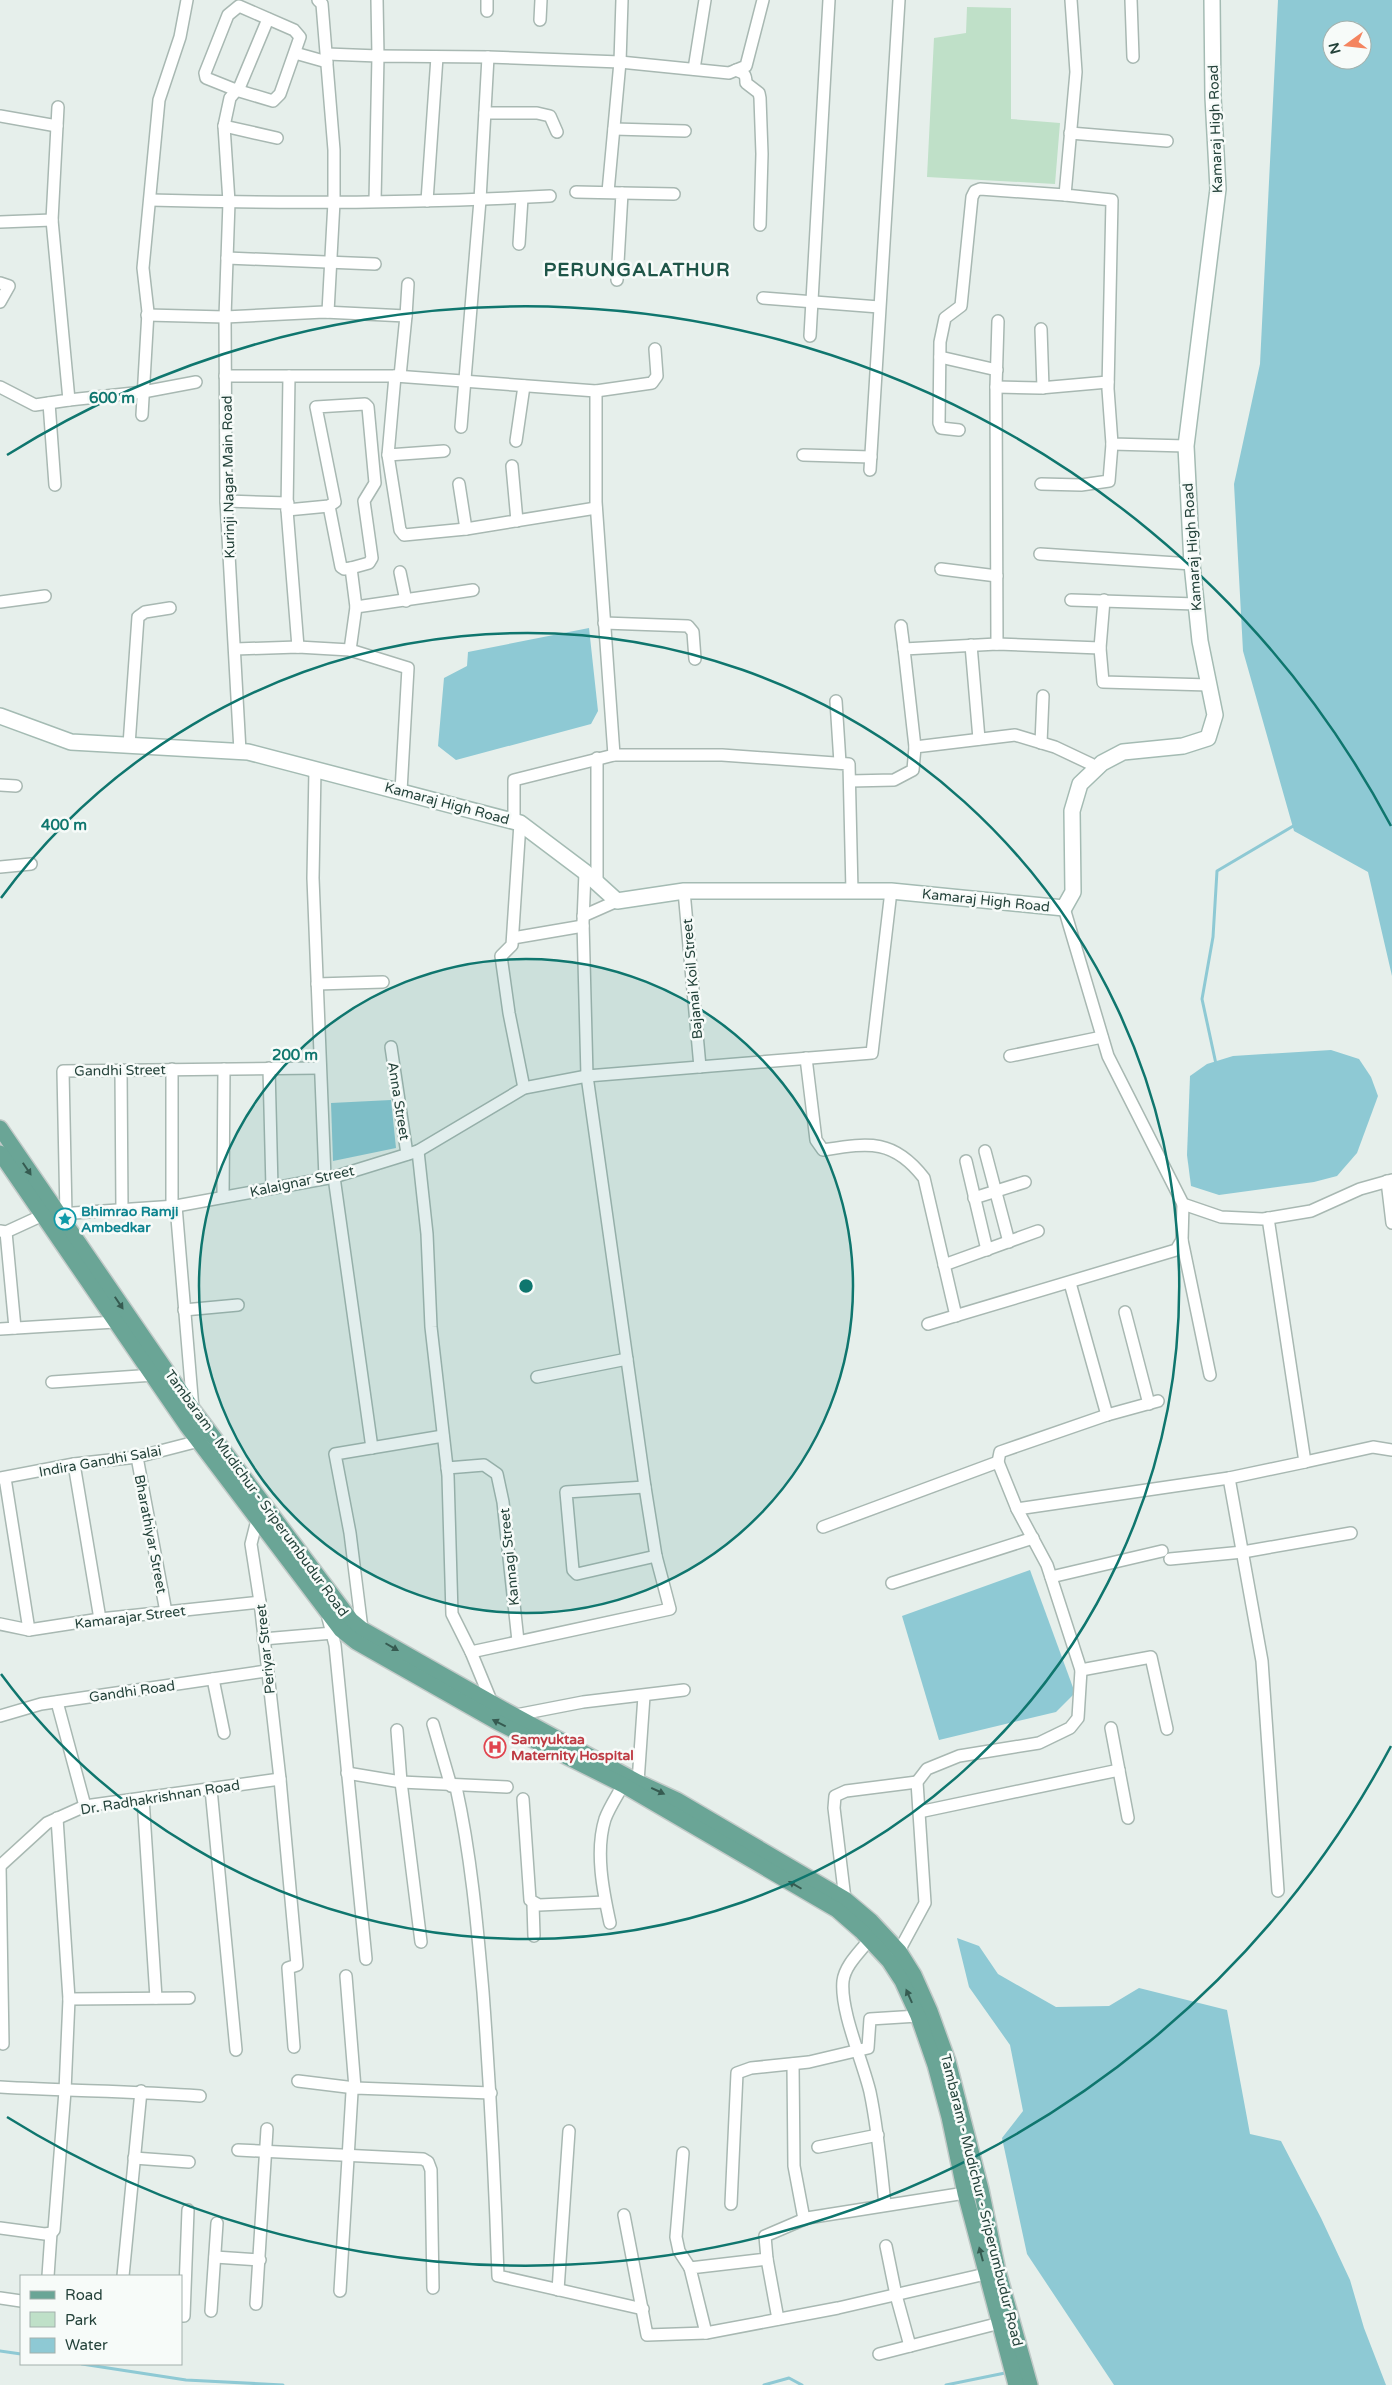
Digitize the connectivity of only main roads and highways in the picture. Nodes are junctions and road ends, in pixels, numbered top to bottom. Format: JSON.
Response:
{"nodes":[{"id":1,"x":0,"y":1128,"type":"edge"},
{"id":2,"x":1,"y":1155,"type":"edge"},
{"id":3,"x":43,"y":1215,"type":"junction"},
{"id":4,"x":62,"y":1215,"type":"junction"},
{"id":5,"x":205,"y":1438,"type":"junction"},
{"id":6,"x":262,"y":1514,"type":"junction"},
{"id":7,"x":631,"y":1784,"type":"junction"},
{"id":8,"x":894,"y":1956,"type":"junction"},
{"id":9,"x":992,"y":2273,"type":"junction"},
{"id":10,"x":1016,"y":2358,"type":"junction"},
{"id":11,"x":1008,"y":2385,"type":"edge"},
{"id":12,"x":1016,"y":2385,"type":"edge"},
{"id":13,"x":1030,"y":2385,"type":"edge"},
{"id":14,"x":1038,"y":2385,"type":"edge"}],
"edges":[{"from":1,"to":4,"type":"main road","name":"Tambaram - Mudichur - Sriperumbudur Road","one_way":true},
{"from":2,"to":3,"type":"main road","name":"Tambaram - Mudichur - Sriperumbudur Road"},
{"from":3,"to":4,"type":"main road"},
{"from":3,"to":5,"type":"main road","name":"Tambaram - Mudichur - Sriperumbudur Road"},
{"from":4,"to":5,"type":"main road","name":"Tambaram - Mudichur - Sriperumbudur Road","one_way":true},
{"from":5,"to":6,"type":"main road","name":"Tambaram - Mudichur - Sriperumbudur Road"},
{"from":6,"to":7,"type":"main road","name":"Tambaram - Mudichur - Sriperumbudur Road","one_way":true},
{"from":7,"to":6,"type":"main road","name":"Tambaram - Mudichur - Sriperumbudur Road","one_way":true},
{"from":8,"to":7,"type":"main road","name":"Tambaram - Mudichur - Sriperumbudur Road","one_way":true},
{"from":7,"to":8,"type":"main road","name":"Tambaram - Mudichur - Sriperumbudur Road","one_way":true},
{"from":9,"to":8,"type":"main road","name":"Tambaram - Mudichur - Sriperumbudur Road","one_way":true},
{"from":8,"to":9,"type":"main road","name":"Tambaram - Mudichur - Sriperumbudur Road"},
{"from":9,"to":10,"type":"main road","name":"Tambaram - Mudichur - Sriperumbudur Road"},
{"from":9,"to":10,"type":"main road","name":"Tambaram - Mudichur - Sriperumbudur Road"},
{"from":10,"to":11,"type":"main road"},
{"from":10,"to":12,"type":"main road","name":"Tambaram - Mudichur - Sriperumbudur Road"},
{"from":10,"to":13,"type":"main road","name":"Tambaram - Mudichur - Sriperumbudur Road"},
{"from":10,"to":14,"type":"main road"}]}
